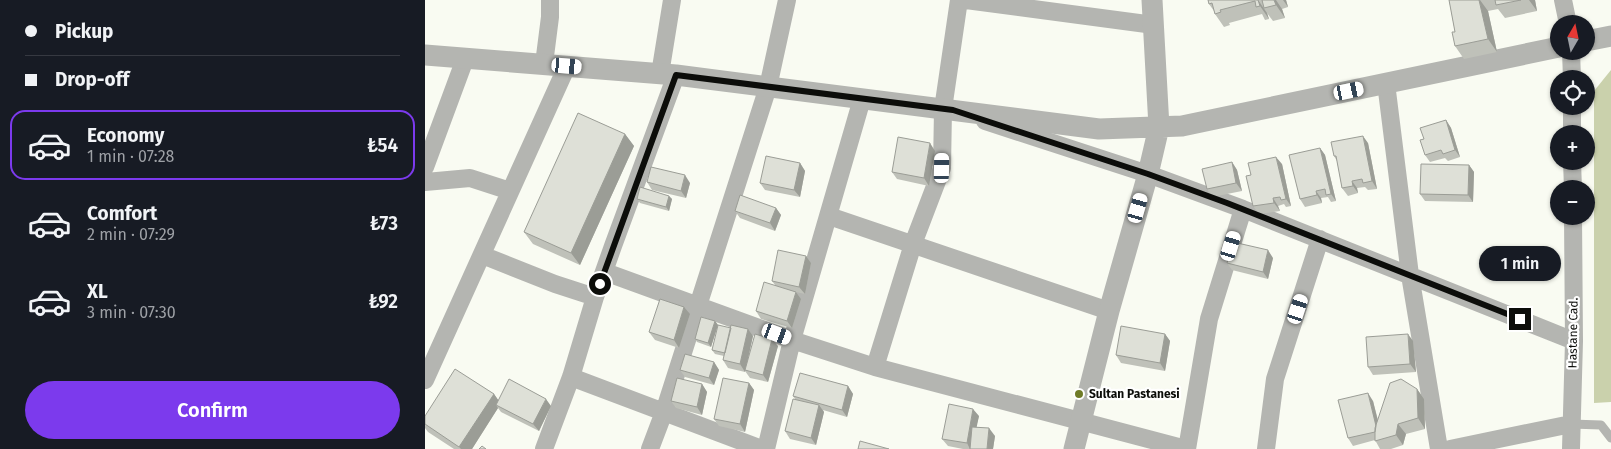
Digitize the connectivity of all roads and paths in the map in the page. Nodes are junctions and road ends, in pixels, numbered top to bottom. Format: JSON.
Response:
{"nodes":[{"id":1,"x":550,"y":0,"type":"edge"},
{"id":2,"x":672,"y":0,"type":"edge"},
{"id":3,"x":787,"y":0,"type":"edge"},
{"id":4,"x":959,"y":0,"type":"edge"},
{"id":5,"x":966,"y":0,"type":"edge"},
{"id":6,"x":1153,"y":0,"type":"edge"},
{"id":7,"x":1563,"y":0,"type":"edge"},
{"id":8,"x":1566,"y":15,"type":"edge"},
{"id":9,"x":1154,"y":25,"type":"junction"},
{"id":10,"x":1611,"y":36,"type":"edge"},
{"id":11,"x":1595,"y":39,"type":"edge"},
{"id":12,"x":1550,"y":49,"type":"edge"},
{"id":13,"x":425,"y":55,"type":"edge"},
{"id":14,"x":465,"y":59,"type":"junction"},
{"id":15,"x":544,"y":64,"type":"junction"},
{"id":16,"x":567,"y":66,"type":"junction"},
{"id":17,"x":668,"y":74,"type":"junction"},
{"id":18,"x":1386,"y":83,"type":"junction"},
{"id":19,"x":768,"y":87,"type":"junction"},
{"id":20,"x":862,"y":99,"type":"junction"},
{"id":21,"x":948,"y":110,"type":"junction"},
{"id":22,"x":1159,"y":127,"type":"junction"},
{"id":23,"x":425,"y":167,"type":"edge"},
{"id":24,"x":1148,"y":174,"type":"junction"},
{"id":25,"x":425,"y":182,"type":"edge"},
{"id":26,"x":511,"y":191,"type":"junction"},
{"id":27,"x":1243,"y":209,"type":"junction"},
{"id":28,"x":829,"y":216,"type":"junction"},
{"id":29,"x":1573,"y":225,"type":"edge"},
{"id":30,"x":1320,"y":239,"type":"junction"},
{"id":31,"x":913,"y":244,"type":"junction"},
{"id":32,"x":482,"y":254,"type":"junction"},
{"id":33,"x":605,"y":272,"type":"junction"},
{"id":34,"x":1410,"y":275,"type":"junction"},
{"id":35,"x":595,"y":297,"type":"junction"},
{"id":36,"x":697,"y":306,"type":"junction"},
{"id":37,"x":1109,"y":311,"type":"junction"},
{"id":38,"x":793,"y":340,"type":"junction"},
{"id":39,"x":1575,"y":341,"type":"junction"},
{"id":40,"x":875,"y":368,"type":"junction"},
{"id":41,"x":571,"y":377,"type":"junction"},
{"id":42,"x":425,"y":380,"type":"edge"},
{"id":43,"x":664,"y":412,"type":"junction"},
{"id":44,"x":1081,"y":421,"type":"junction"},
{"id":45,"x":1571,"y":424,"type":"junction"},
{"id":46,"x":1611,"y":438,"type":"edge"},
{"id":47,"x":544,"y":449,"type":"edge"},
{"id":48,"x":650,"y":449,"type":"edge"},
{"id":49,"x":764,"y":449,"type":"edge"},
{"id":50,"x":1074,"y":449,"type":"edge"},
{"id":51,"x":1187,"y":449,"type":"edge"},
{"id":52,"x":1266,"y":449,"type":"edge"},
{"id":53,"x":1439,"y":449,"type":"edge"},
{"id":54,"x":1450,"y":449,"type":"edge"},
{"id":55,"x":1571,"y":449,"type":"edge"}],
"edges":[{"from":1,"to":15,"type":"street"},
{"from":2,"to":17,"type":"street"},
{"from":3,"to":19,"type":"street"},
{"from":4,"to":21,"type":"street"},
{"from":5,"to":9,"type":"street"},
{"from":6,"to":9,"type":"street"},
{"from":7,"to":8,"type":"street"},
{"from":9,"to":22,"type":"street"},
{"from":10,"to":11,"type":"street"},
{"from":12,"to":18,"type":"street"},
{"from":13,"to":14,"type":"street"},
{"from":14,"to":15,"type":"street"},
{"from":14,"to":23,"type":"street"},
{"from":15,"to":16,"type":"street"},
{"from":16,"to":17,"type":"street"},
{"from":16,"to":26,"type":"street"},
{"from":17,"to":19,"type":"street"},
{"from":17,"to":33,"type":"street"},
{"from":18,"to":22,"type":"street"},
{"from":18,"to":34,"type":"street"},
{"from":19,"to":20,"type":"street"},
{"from":19,"to":36,"type":"street"},
{"from":20,"to":21,"type":"street"},
{"from":20,"to":28,"type":"street"},
{"from":21,"to":22,"type":"street"},
{"from":21,"to":24,"type":"street"},
{"from":21,"to":31,"type":"street"},
{"from":22,"to":24,"type":"street"},
{"from":24,"to":27,"type":"street"},
{"from":24,"to":37,"type":"street"},
{"from":25,"to":26,"type":"street"},
{"from":26,"to":32,"type":"street"},
{"from":27,"to":30,"type":"street"},
{"from":27,"to":51,"type":"street"},
{"from":28,"to":31,"type":"street"},
{"from":28,"to":38,"type":"street"},
{"from":29,"to":39,"type":"street","name":"Hastane Cad."},
{"from":30,"to":34,"type":"street"},
{"from":30,"to":52,"type":"street"},
{"from":31,"to":37,"type":"street"},
{"from":31,"to":40,"type":"street"},
{"from":32,"to":35,"type":"street"},
{"from":32,"to":42,"type":"street"},
{"from":33,"to":35,"type":"street"},
{"from":33,"to":36,"type":"street"},
{"from":34,"to":39,"type":"street"},
{"from":34,"to":53,"type":"street"},
{"from":35,"to":41,"type":"street"},
{"from":36,"to":38,"type":"street"},
{"from":36,"to":43,"type":"street"},
{"from":37,"to":44,"type":"street"},
{"from":38,"to":40,"type":"street"},
{"from":38,"to":49,"type":"street"},
{"from":39,"to":45,"type":"street","name":"Hastane Cad."},
{"from":40,"to":44,"type":"street"},
{"from":41,"to":43,"type":"street"},
{"from":41,"to":47,"type":"street"},
{"from":43,"to":48,"type":"street"},
{"from":43,"to":49,"type":"street"},
{"from":44,"to":50,"type":"street"},
{"from":44,"to":51,"type":"street"},
{"from":45,"to":46,"type":"lane"},
{"from":45,"to":54,"type":"street"},
{"from":45,"to":55,"type":"street","name":"Hastane Cad."}]}
